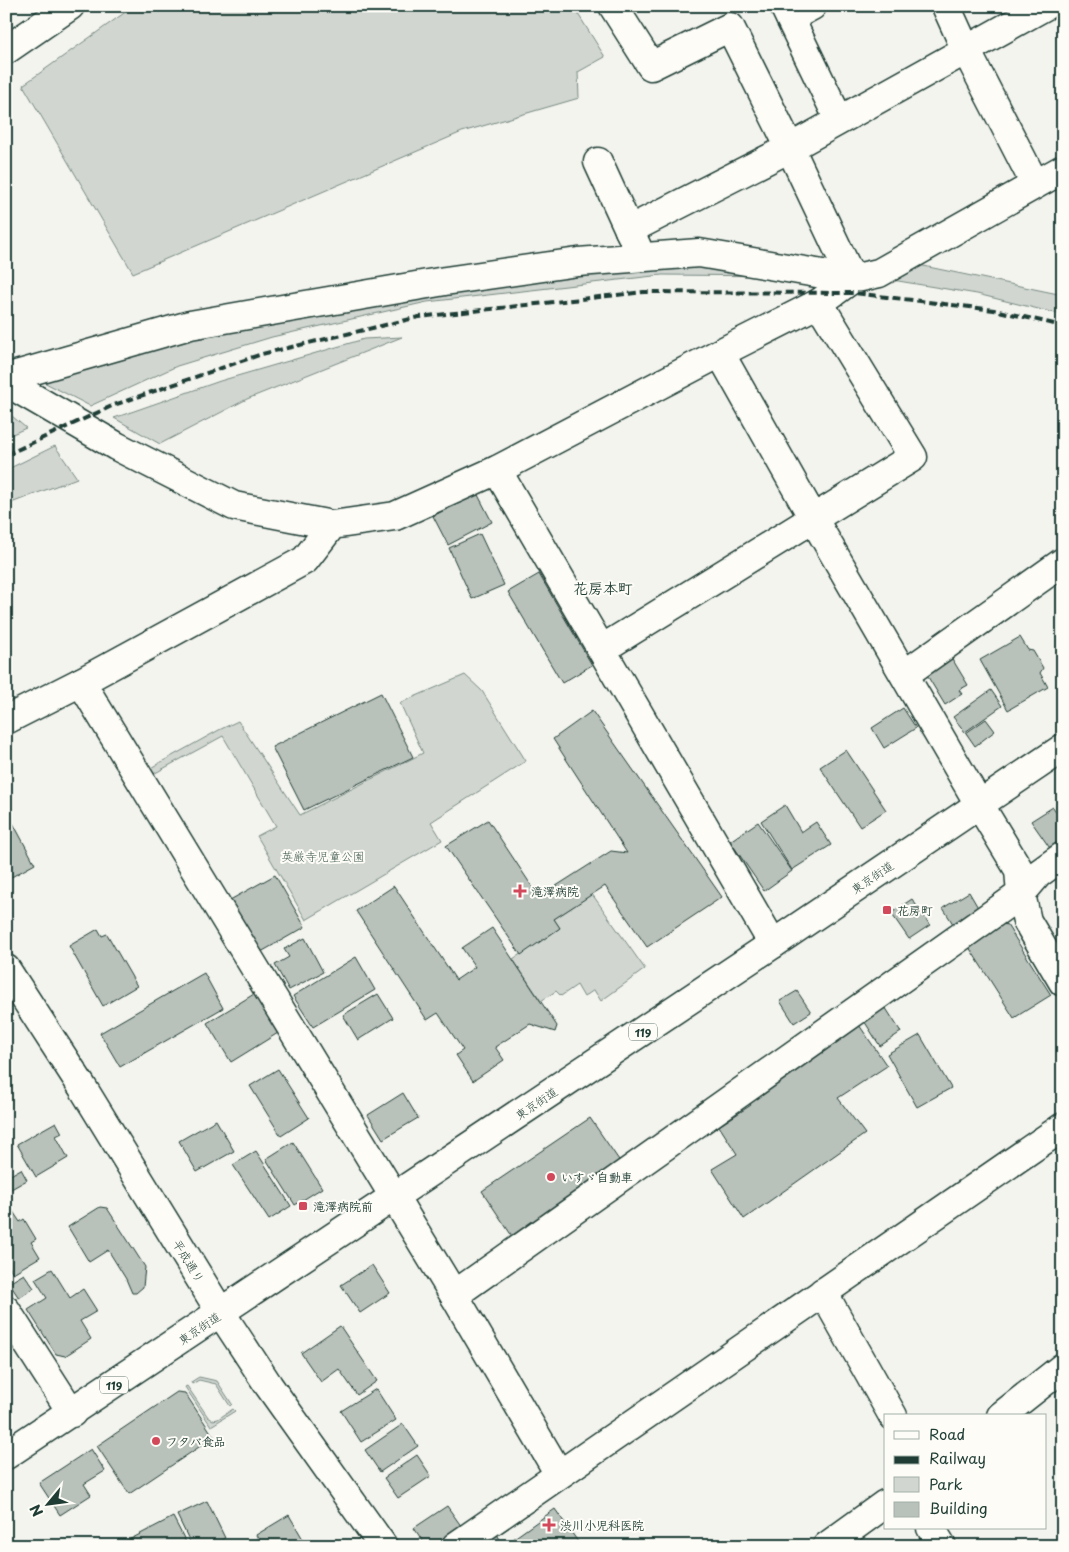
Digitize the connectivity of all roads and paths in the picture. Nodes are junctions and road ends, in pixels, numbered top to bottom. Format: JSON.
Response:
{"nodes":[{"id":1,"x":613,"y":6,"type":"edge"},
{"id":2,"x":946,"y":6,"type":"edge"},
{"id":3,"x":1045,"y":6,"type":"edge"},
{"id":4,"x":69,"y":7,"type":"edge"},
{"id":5,"x":795,"y":10,"type":"edge"},
{"id":6,"x":6,"y":50,"type":"edge"},
{"id":7,"x":966,"y":50,"type":"junction"},
{"id":8,"x":839,"y":120,"type":"junction"},
{"id":9,"x":790,"y":148,"type":"junction"},
{"id":10,"x":598,"y":162,"type":"dead end"},
{"id":11,"x":1063,"y":168,"type":"edge"},
{"id":12,"x":1035,"y":184,"type":"junction"},
{"id":13,"x":629,"y":230,"type":"junction"},
{"id":14,"x":642,"y":257,"type":"junction"},
{"id":15,"x":852,"y":279,"type":"junction"},
{"id":16,"x":819,"y":303,"type":"junction"},
{"id":17,"x":720,"y":353,"type":"junction"},
{"id":18,"x":6,"y":378,"type":"edge"},
{"id":19,"x":6,"y":382,"type":"edge"},
{"id":20,"x":498,"y":470,"type":"junction"},
{"id":21,"x":813,"y":518,"type":"junction"},
{"id":22,"x":332,"y":525,"type":"junction"},
{"id":23,"x":1063,"y":562,"type":"edge"},
{"id":24,"x":602,"y":649,"type":"junction"},
{"id":25,"x":905,"y":674,"type":"junction"},
{"id":26,"x":81,"y":682,"type":"junction"},
{"id":27,"x":6,"y":720,"type":"edge"},
{"id":28,"x":1063,"y":748,"type":"edge"},
{"id":29,"x":979,"y":804,"type":"junction"},
{"id":30,"x":1063,"y":856,"type":"edge"},
{"id":31,"x":1021,"y":894,"type":"junction"},
{"id":32,"x":773,"y":944,"type":"junction"},
{"id":33,"x":6,"y":969,"type":"edge"},
{"id":34,"x":1063,"y":982,"type":"edge"},
{"id":35,"x":1063,"y":1127,"type":"edge"},
{"id":36,"x":394,"y":1198,"type":"junction"},
{"id":37,"x":823,"y":1292,"type":"junction"},
{"id":38,"x":454,"y":1295,"type":"junction"},
{"id":39,"x":6,"y":1310,"type":"edge"},
{"id":40,"x":221,"y":1313,"type":"junction"},
{"id":41,"x":1063,"y":1367,"type":"edge"},
{"id":42,"x":72,"y":1413,"type":"junction"},
{"id":43,"x":893,"y":1414,"type":"edge"},
{"id":44,"x":1004,"y":1414,"type":"edge"},
{"id":45,"x":6,"y":1455,"type":"edge"},
{"id":46,"x":559,"y":1474,"type":"junction"},
{"id":47,"x":884,"y":1505,"type":"edge"},
{"id":48,"x":932,"y":1530,"type":"edge"},
{"id":49,"x":383,"y":1546,"type":"edge"},
{"id":50,"x":456,"y":1546,"type":"edge"},
{"id":51,"x":827,"y":1546,"type":"edge"},
{"id":52,"x":942,"y":1546,"type":"edge"}],
"edges":[{"from":1,"to":9,"type":"main road"},
{"from":2,"to":7,"type":"main road"},
{"from":3,"to":7,"type":"main road"},
{"from":4,"to":6,"type":"main road"},
{"from":5,"to":8,"type":"main road"},
{"from":7,"to":8,"type":"main road"},
{"from":7,"to":12,"type":"main road"},
{"from":8,"to":9,"type":"main road"},
{"from":9,"to":13,"type":"main road"},
{"from":9,"to":15,"type":"main road"},
{"from":10,"to":13,"type":"main road"},
{"from":11,"to":12,"type":"main road"},
{"from":12,"to":15,"type":"main road"},
{"from":13,"to":14,"type":"main road"},
{"from":14,"to":15,"type":"main road"},
{"from":14,"to":18,"type":"main road"},
{"from":15,"to":16,"type":"main road"},
{"from":16,"to":17,"type":"main road"},
{"from":16,"to":21,"type":"main road"},
{"from":17,"to":20,"type":"main road"},
{"from":17,"to":21,"type":"main road"},
{"from":19,"to":22,"type":"main road"},
{"from":20,"to":22,"type":"main road"},
{"from":20,"to":24,"type":"main road"},
{"from":21,"to":24,"type":"main road"},
{"from":21,"to":25,"type":"main road"},
{"from":22,"to":26,"type":"main road"},
{"from":23,"to":25,"type":"main road"},
{"from":24,"to":32,"type":"main road"},
{"from":25,"to":29,"type":"main road"},
{"from":26,"to":27,"type":"main road"},
{"from":26,"to":36,"type":"main road"},
{"from":28,"to":29,"type":"main road","name":"東京街道","number":"119"},
{"from":29,"to":31,"type":"main road"},
{"from":29,"to":32,"type":"main road","name":"東京街道","number":"119"},
{"from":30,"to":31,"type":"main road"},
{"from":31,"to":34,"type":"main road"},
{"from":31,"to":38,"type":"main road"},
{"from":32,"to":36,"type":"main road","name":"東京街道","number":"119"},
{"from":33,"to":40,"type":"main road","name":"平成通り"},
{"from":35,"to":37,"type":"main road"},
{"from":36,"to":38,"type":"main road"},
{"from":36,"to":40,"type":"main road","name":"東京街道","number":"119"},
{"from":37,"to":43,"type":"main road"},
{"from":37,"to":46,"type":"main road"},
{"from":38,"to":46,"type":"main road"},
{"from":39,"to":42,"type":"main road"},
{"from":40,"to":42,"type":"main road","name":"東京街道","number":"119"},
{"from":40,"to":49,"type":"main road","name":"平成通り"},
{"from":41,"to":44,"type":"main road"},
{"from":42,"to":45,"type":"main road","name":"東京街道","number":"119"},
{"from":46,"to":50,"type":"main road"},
{"from":47,"to":51,"type":"main road"},
{"from":48,"to":52,"type":"main road"}]}
